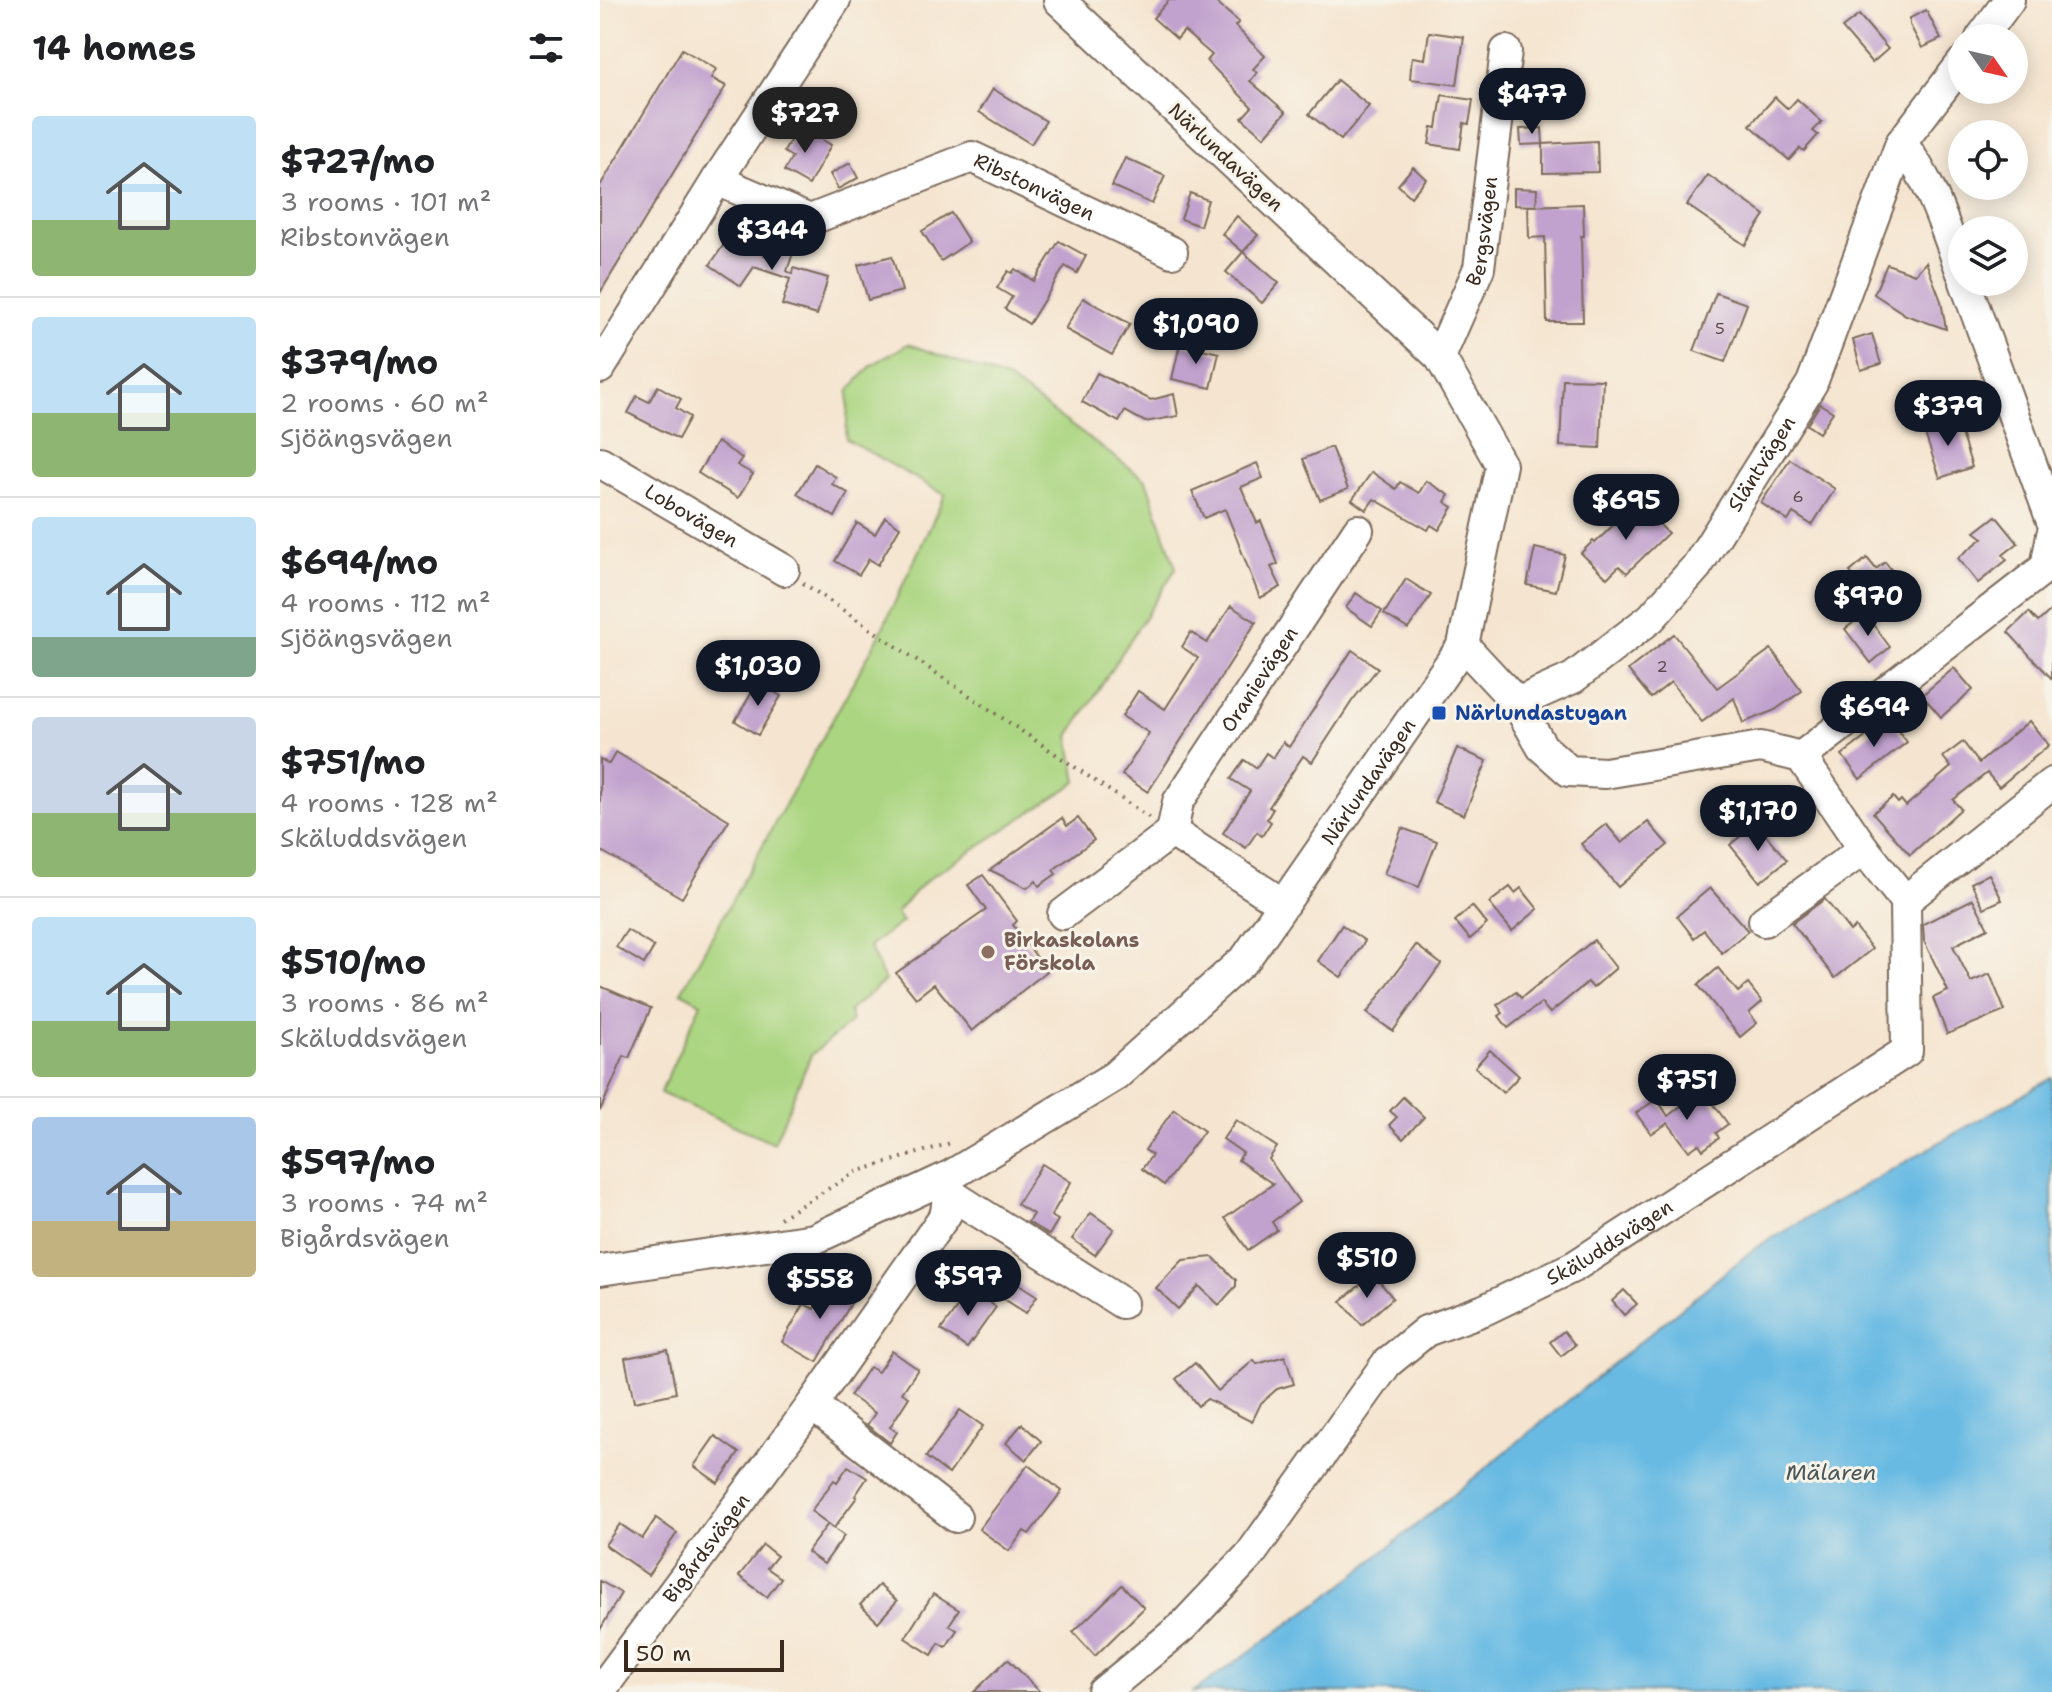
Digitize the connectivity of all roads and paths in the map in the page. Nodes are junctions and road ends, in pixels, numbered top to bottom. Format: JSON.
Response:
{"nodes":[{"id":1,"x":835,"y":0,"type":"edge"},
{"id":2,"x":1059,"y":0,"type":"edge"},
{"id":3,"x":2009,"y":0,"type":"edge"},
{"id":4,"x":1991,"y":24,"type":"edge"},
{"id":5,"x":1506,"y":51,"type":"dead end"},
{"id":6,"x":1948,"y":81,"type":"edge"},
{"id":7,"x":1901,"y":143,"type":"junction"},
{"id":8,"x":717,"y":180,"type":"junction"},
{"id":9,"x":1948,"y":235,"type":"edge"},
{"id":10,"x":1172,"y":252,"type":"dead end"},
{"id":11,"x":1970,"y":296,"type":"edge"},
{"id":12,"x":1440,"y":357,"type":"junction"},
{"id":13,"x":600,"y":368,"type":"edge"},
{"id":14,"x":600,"y":462,"type":"edge"},
{"id":15,"x":2052,"y":521,"type":"edge"},
{"id":16,"x":1358,"y":530,"type":"dead end"},
{"id":17,"x":2052,"y":535,"type":"edge"},
{"id":18,"x":784,"y":570,"type":"joint"},
{"id":19,"x":1463,"y":645,"type":"junction"},
{"id":20,"x":1517,"y":703,"type":"junction"},
{"id":21,"x":1801,"y":757,"type":"junction"},
{"id":22,"x":2052,"y":783,"type":"edge"},
{"id":23,"x":1172,"y":832,"type":"junction"},
{"id":24,"x":1864,"y":849,"type":"junction"},
{"id":25,"x":1905,"y":901,"type":"junction"},
{"id":26,"x":1283,"y":904,"type":"junction"},
{"id":27,"x":1063,"y":914,"type":"dead end"},
{"id":28,"x":1764,"y":921,"type":"dead end"},
{"id":29,"x":968,"y":1138,"type":"dead end"},
{"id":30,"x":950,"y":1184,"type":"junction"},
{"id":31,"x":777,"y":1220,"type":"dead end"},
{"id":32,"x":600,"y":1270,"type":"edge"},
{"id":33,"x":1122,"y":1303,"type":"dead end"},
{"id":34,"x":812,"y":1405,"type":"junction"},
{"id":35,"x":956,"y":1517,"type":"dead end"},
{"id":36,"x":600,"y":1691,"type":"edge"},
{"id":37,"x":1103,"y":1692,"type":"edge"}],
"edges":[{"from":1,"to":8,"type":"street"},
{"from":2,"to":12,"type":"street","name":"Närlundavägen"},
{"from":3,"to":4,"type":"street"},
{"from":5,"to":12,"type":"street","name":"Bergsvägen"},
{"from":6,"to":7,"type":"street","name":"Släntvägen"},
{"from":7,"to":9,"type":"street"},
{"from":7,"to":20,"type":"street","name":"Släntvägen"},
{"from":8,"to":10,"type":"street","name":"Ribstonvägen"},
{"from":8,"to":13,"type":"street"},
{"from":11,"to":15,"type":"street"},
{"from":12,"to":19,"type":"street","name":"Närlundavägen"},
{"from":14,"to":18,"type":"street","name":"Lobovägen"},
{"from":16,"to":23,"type":"street","name":"Oranievägen"},
{"from":17,"to":21,"type":"street"},
{"from":18,"to":23,"type":"path"},
{"from":19,"to":20,"type":"street"},
{"from":19,"to":26,"type":"street","name":"Närlundavägen"},
{"from":20,"to":21,"type":"street"},
{"from":21,"to":24,"type":"street"},
{"from":22,"to":25,"type":"street"},
{"from":23,"to":26,"type":"street"},
{"from":23,"to":27,"type":"street"},
{"from":24,"to":25,"type":"street"},
{"from":24,"to":28,"type":"street"},
{"from":25,"to":37,"type":"street","name":"Skäluddsvägen"},
{"from":26,"to":30,"type":"street","name":"Närlundavägen"},
{"from":29,"to":31,"type":"path"},
{"from":30,"to":32,"type":"street","name":"Närlundavägen"},
{"from":30,"to":33,"type":"street"},
{"from":30,"to":34,"type":"street","name":"Bigårdsvägen"},
{"from":34,"to":35,"type":"street"},
{"from":34,"to":36,"type":"street","name":"Bigårdsvägen"}]}
